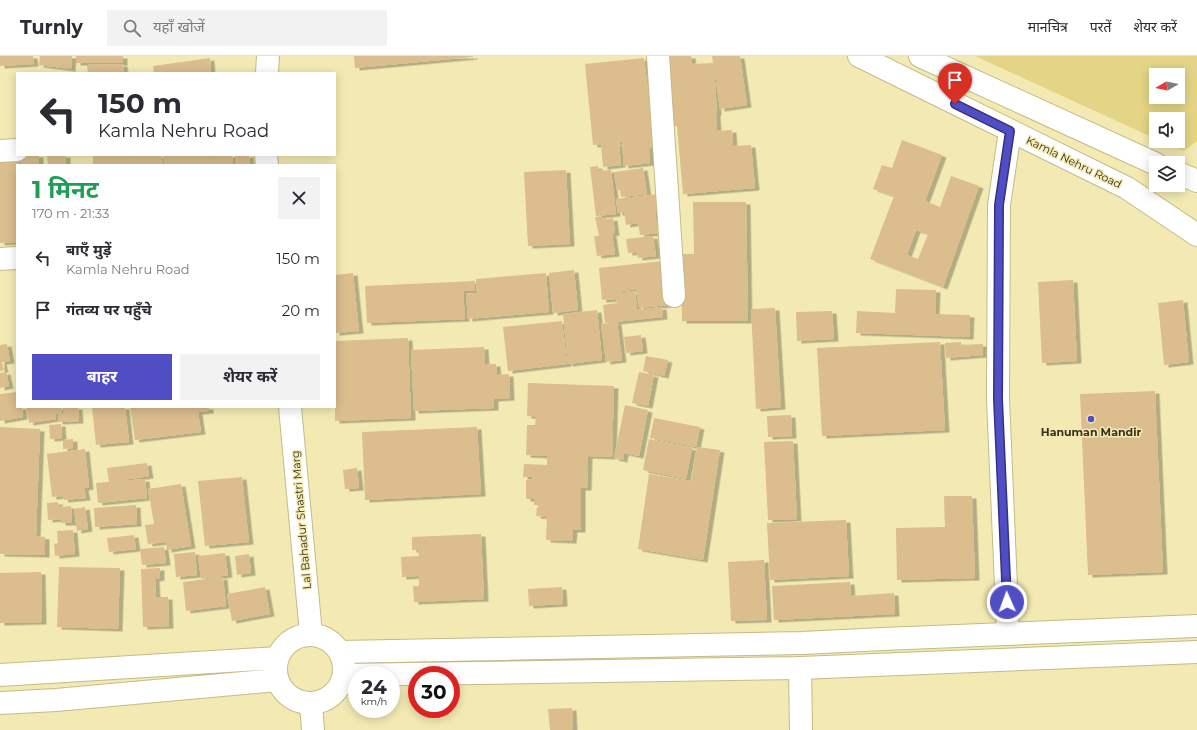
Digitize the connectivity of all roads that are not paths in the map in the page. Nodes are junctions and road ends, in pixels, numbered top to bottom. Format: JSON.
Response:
{"nodes":[{"id":1,"x":268,"y":56,"type":"edge"},
{"id":2,"x":658,"y":56,"type":"edge"},
{"id":3,"x":859,"y":56,"type":"edge"},
{"id":4,"x":920,"y":56,"type":"edge"},
{"id":5,"x":267,"y":72,"type":"edge"},
{"id":6,"x":1010,"y":131,"type":"junction"},
{"id":7,"x":16,"y":150,"type":"edge"},
{"id":8,"x":0,"y":151,"type":"edge"},
{"id":9,"x":1149,"y":161,"type":"edge"},
{"id":10,"x":1185,"y":176,"type":"edge"},
{"id":11,"x":1197,"y":181,"type":"edge"},
{"id":12,"x":1197,"y":235,"type":"edge"},
{"id":13,"x":16,"y":258,"type":"edge"},
{"id":14,"x":0,"y":259,"type":"edge"},
{"id":15,"x":674,"y":296,"type":"dead end"},
{"id":16,"x":290,"y":408,"type":"edge"},
{"id":17,"x":1197,"y":626,"type":"edge"},
{"id":18,"x":311,"y":634,"type":"junction"},
{"id":19,"x":1008,"y":634,"type":"junction"},
{"id":20,"x":340,"y":652,"type":"junction"},
{"id":21,"x":1197,"y":652,"type":"edge"},
{"id":22,"x":278,"y":658,"type":"junction"},
{"id":23,"x":800,"y":668,"type":"junction"},
{"id":24,"x":0,"y":675,"type":"edge"},
{"id":25,"x":344,"y":675,"type":"junction"},
{"id":26,"x":278,"y":680,"type":"junction"},
{"id":27,"x":0,"y":703,"type":"edge"},
{"id":28,"x":311,"y":704,"type":"junction"},
{"id":29,"x":313,"y":730,"type":"edge"},
{"id":30,"x":801,"y":730,"type":"edge"}],
"edges":[{"from":1,"to":5,"type":"street"},
{"from":2,"to":15,"type":"street"},
{"from":3,"to":6,"type":"street","name":"Kamla Nehru Road"},
{"from":4,"to":9,"type":"street"},
{"from":6,"to":12,"type":"street","name":"Kamla Nehru Road"},
{"from":6,"to":19,"type":"street"},
{"from":7,"to":8,"type":"street"},
{"from":10,"to":11,"type":"street"},
{"from":13,"to":14,"type":"street"},
{"from":16,"to":18,"type":"street","name":"Lal Bahadur Shastri Marg"},
{"from":17,"to":19,"type":"street"},
{"from":18,"to":20,"type":"street"},
{"from":18,"to":22,"type":"street"},
{"from":19,"to":20,"type":"street"},
{"from":20,"to":25,"type":"street"},
{"from":21,"to":23,"type":"street"},
{"from":22,"to":24,"type":"street"},
{"from":22,"to":26,"type":"street"},
{"from":23,"to":25,"type":"street"},
{"from":23,"to":30,"type":"street"},
{"from":25,"to":28,"type":"street"},
{"from":26,"to":27,"type":"street"},
{"from":26,"to":28,"type":"street"},
{"from":28,"to":29,"type":"street"}]}
